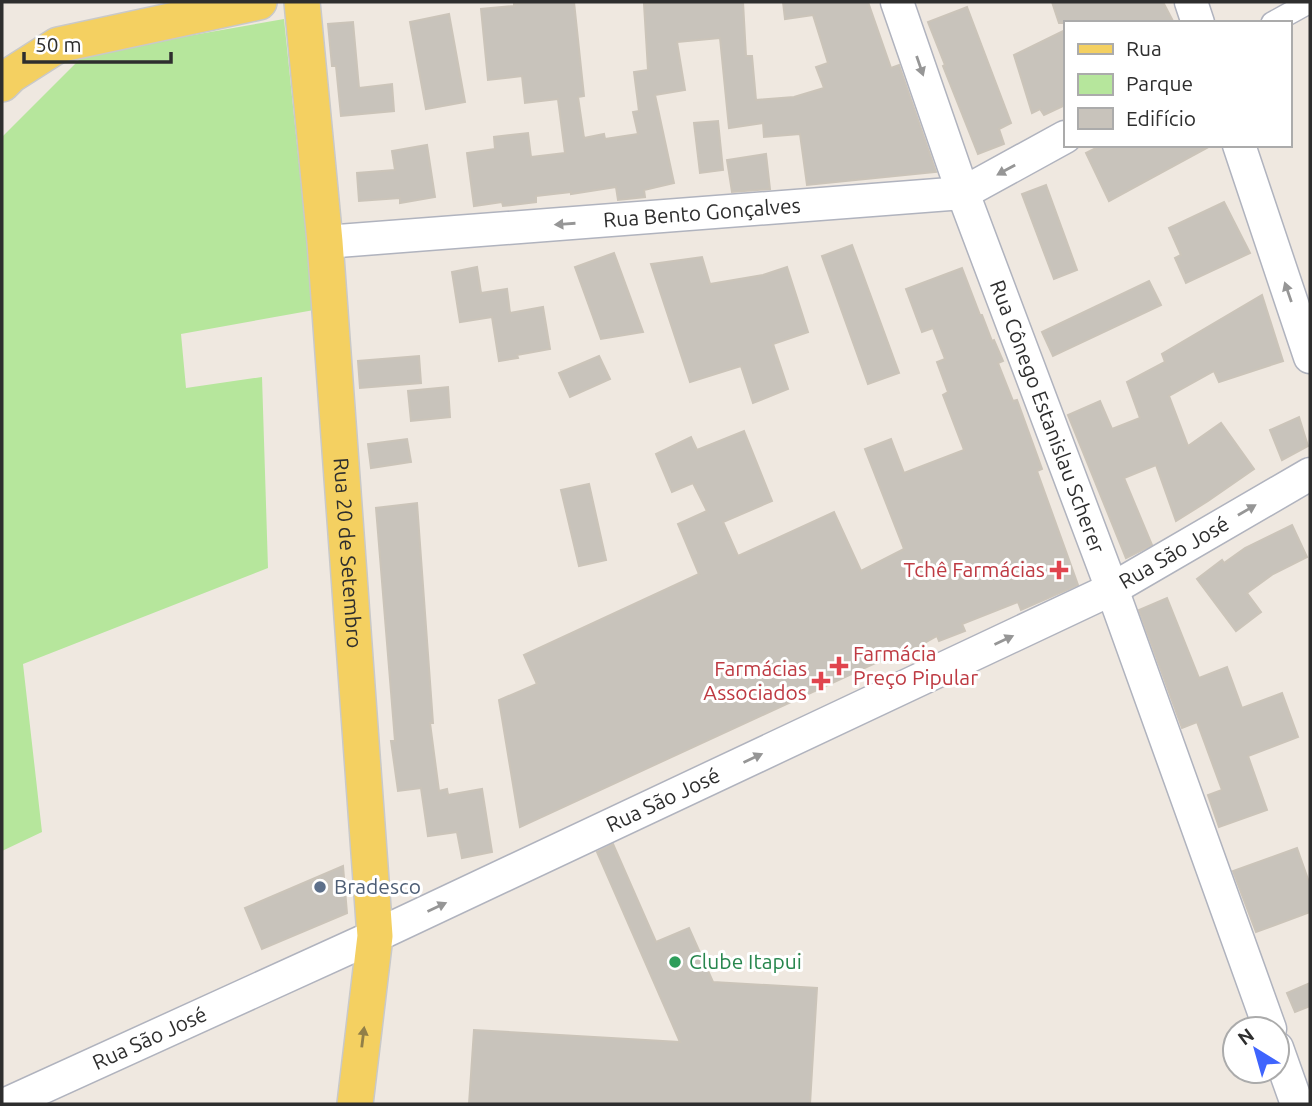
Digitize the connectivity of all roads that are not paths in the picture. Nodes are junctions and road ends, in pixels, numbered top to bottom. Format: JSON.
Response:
{"nodes":[{"id":1,"x":259,"y":2,"type":"edge"},
{"id":2,"x":302,"y":2,"type":"edge"},
{"id":3,"x":897,"y":2,"type":"edge"},
{"id":4,"x":1191,"y":2,"type":"edge"},
{"id":5,"x":1310,"y":2,"type":"edge"},
{"id":6,"x":1197,"y":21,"type":"edge"},
{"id":7,"x":1276,"y":21,"type":"edge"},
{"id":8,"x":2,"y":84,"type":"edge"},
{"id":9,"x":1064,"y":138,"type":"edge"},
{"id":10,"x":1240,"y":147,"type":"edge"},
{"id":11,"x":963,"y":193,"type":"junction"},
{"id":12,"x":325,"y":242,"type":"junction"},
{"id":13,"x":1310,"y":357,"type":"edge"},
{"id":14,"x":1310,"y":474,"type":"edge"},
{"id":15,"x":1112,"y":589,"type":"junction"},
{"id":16,"x":375,"y":936,"type":"junction"},
{"id":17,"x":1265,"y":1015,"type":"edge"},
{"id":18,"x":1290,"y":1085,"type":"edge"},
{"id":19,"x":6,"y":1104,"type":"edge"},
{"id":20,"x":355,"y":1104,"type":"edge"},
{"id":21,"x":1297,"y":1104,"type":"edge"}],
"edges":[{"from":1,"to":8,"type":"main road"},
{"from":2,"to":12,"type":"main road","name":"Rua 20 de Setembro"},
{"from":3,"to":11,"type":"street","name":"Rua Cônego Estanislau Scherer","one_way":true},
{"from":4,"to":6,"type":"street"},
{"from":5,"to":7,"type":"street"},
{"from":9,"to":11,"type":"street","name":"Rua Bento Gonçalves","one_way":true},
{"from":13,"to":10,"type":"street","one_way":true},
{"from":11,"to":12,"type":"street","name":"Rua Bento Gonçalves","one_way":true},
{"from":11,"to":15,"type":"street","name":"Rua Cônego Estanislau Scherer"},
{"from":12,"to":16,"type":"main road","name":"Rua 20 de Setembro"},
{"from":15,"to":14,"type":"street","name":"Rua São José","one_way":true},
{"from":16,"to":15,"type":"street","name":"Rua São José","one_way":true},
{"from":15,"to":17,"type":"street","name":"Rua Cônego Estanislau Scherer"},
{"from":16,"to":19,"type":"street","name":"Rua São José"},
{"from":20,"to":16,"type":"main road","name":"Rua 20 de Setembro","one_way":true},
{"from":18,"to":21,"type":"street"}]}
